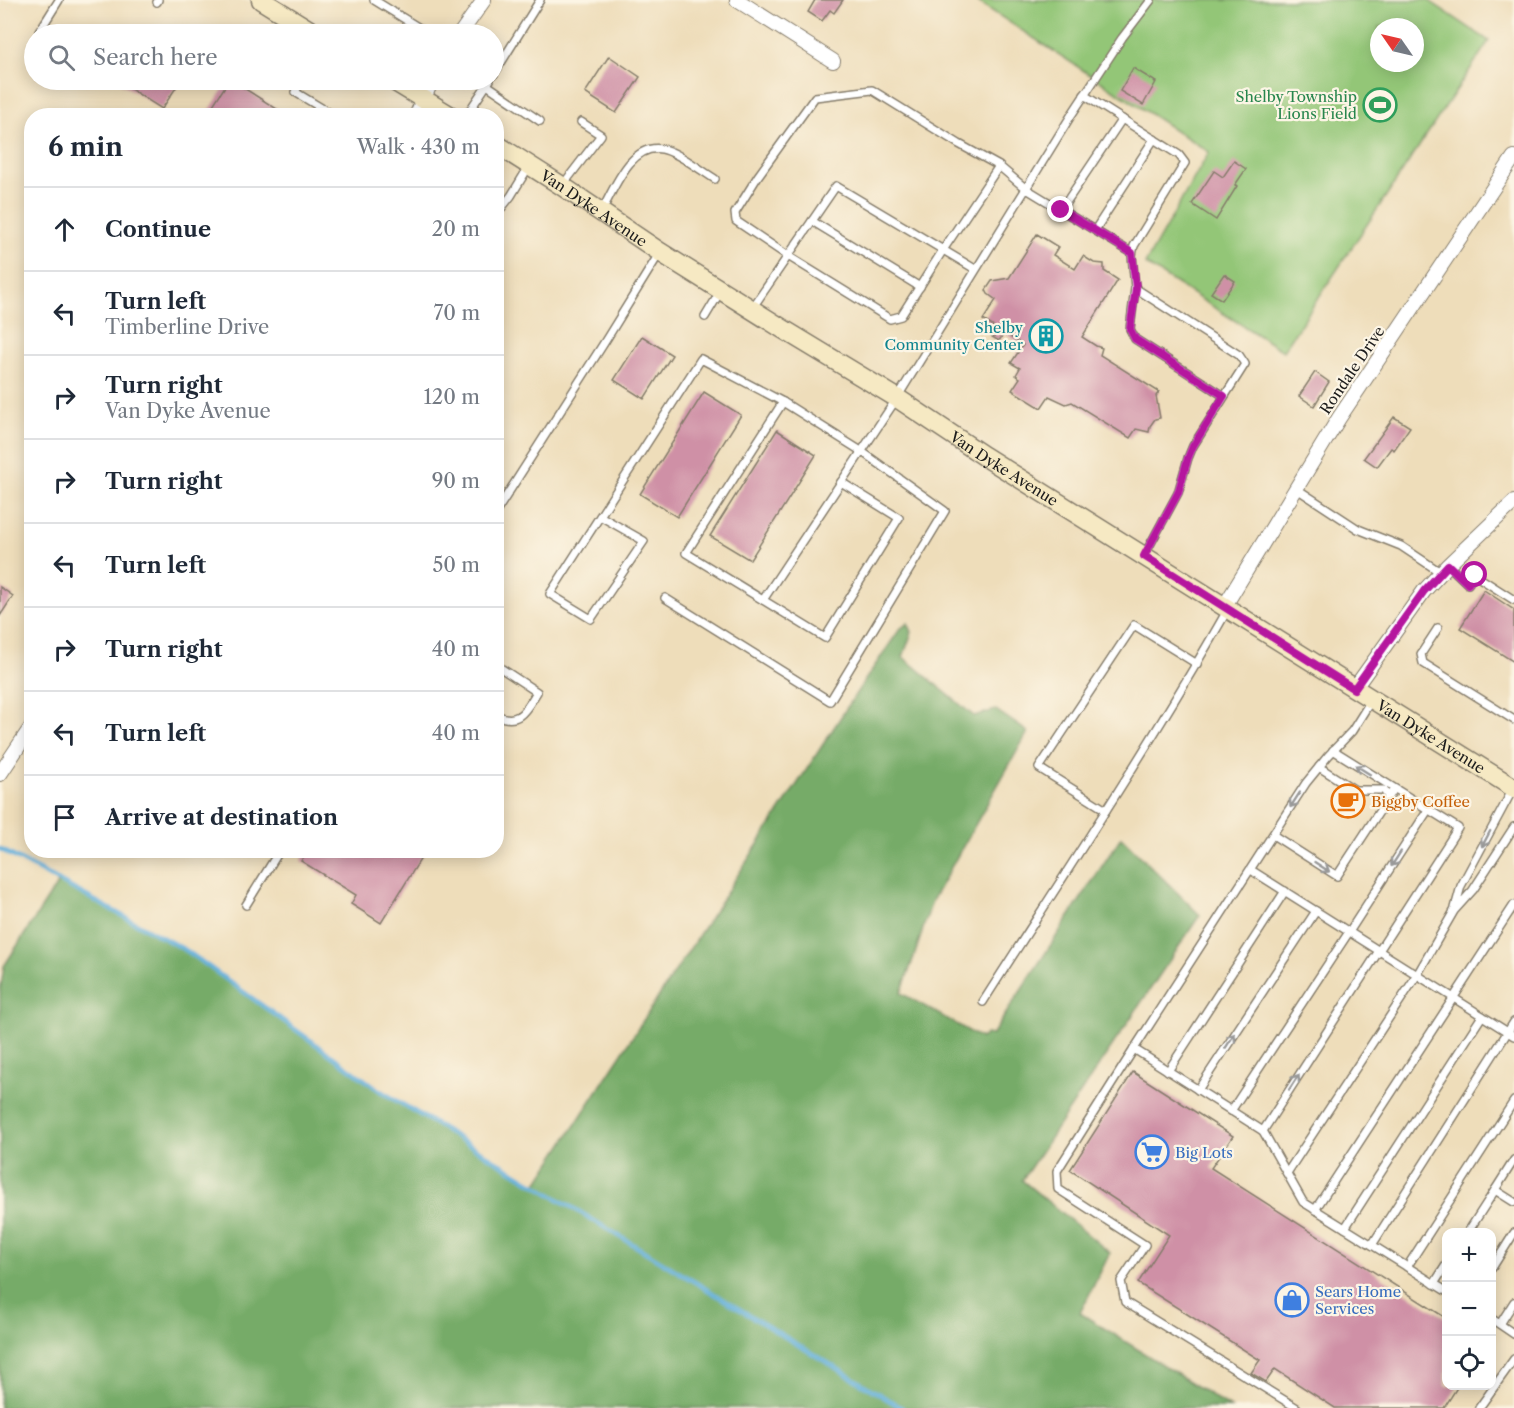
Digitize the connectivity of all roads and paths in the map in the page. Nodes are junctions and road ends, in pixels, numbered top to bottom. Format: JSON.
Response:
{"nodes":[{"id":1,"x":59,"y":0,"type":"edge"},
{"id":2,"x":261,"y":0,"type":"edge"},
{"id":3,"x":374,"y":0,"type":"edge"},
{"id":4,"x":391,"y":0,"type":"edge"},
{"id":5,"x":484,"y":0,"type":"edge"},
{"id":6,"x":540,"y":0,"type":"edge"},
{"id":7,"x":737,"y":0,"type":"edge"},
{"id":8,"x":1151,"y":0,"type":"edge"},
{"id":9,"x":754,"y":4,"type":"edge"},
{"id":10,"x":386,"y":7,"type":"junction"},
{"id":11,"x":44,"y":24,"type":"edge"},
{"id":12,"x":300,"y":24,"type":"edge"},
{"id":13,"x":413,"y":24,"type":"edge"},
{"id":14,"x":467,"y":24,"type":"edge"},
{"id":15,"x":504,"y":58,"type":"edge"},
{"id":16,"x":833,"y":61,"type":"dead end"},
{"id":17,"x":296,"y":90,"type":"edge"},
{"id":18,"x":409,"y":90,"type":"edge"},
{"id":19,"x":427,"y":90,"type":"edge"},
{"id":20,"x":483,"y":90,"type":"edge"},
{"id":21,"x":499,"y":90,"type":"edge"},
{"id":22,"x":1084,"y":95,"type":"junction"},
{"id":23,"x":423,"y":98,"type":"junction"},
{"id":24,"x":321,"y":108,"type":"edge"},
{"id":25,"x":419,"y":108,"type":"edge"},
{"id":26,"x":439,"y":108,"type":"edge"},
{"id":27,"x":471,"y":108,"type":"edge"},
{"id":28,"x":1122,"y":119,"type":"junction"},
{"id":29,"x":540,"y":121,"type":"dead end"},
{"id":30,"x":581,"y":122,"type":"dead end"},
{"id":31,"x":1154,"y":139,"type":"junction"},
{"id":32,"x":504,"y":149,"type":"edge"},
{"id":33,"x":1514,"y":157,"type":"edge"},
{"id":34,"x":530,"y":165,"type":"junction"},
{"id":35,"x":999,"y":166,"type":"junction"},
{"id":36,"x":715,"y":179,"type":"dead end"},
{"id":37,"x":562,"y":186,"type":"junction"},
{"id":38,"x":1025,"y":188,"type":"junction"},
{"id":39,"x":504,"y":205,"type":"edge"},
{"id":40,"x":1061,"y":210,"type":"junction"},
{"id":41,"x":601,"y":212,"type":"junction"},
{"id":42,"x":812,"y":221,"type":"junction"},
{"id":43,"x":1095,"y":230,"type":"junction"},
{"id":44,"x":943,"y":250,"type":"junction"},
{"id":45,"x":660,"y":252,"type":"junction"},
{"id":46,"x":1132,"y":253,"type":"junction"},
{"id":47,"x":789,"y":256,"type":"junction"},
{"id":48,"x":975,"y":269,"type":"junction"},
{"id":49,"x":920,"y":287,"type":"junction"},
{"id":50,"x":1136,"y":288,"type":"junction"},
{"id":51,"x":721,"y":290,"type":"junction"},
{"id":52,"x":752,"y":310,"type":"junction"},
{"id":53,"x":705,"y":317,"type":"dead end"},
{"id":54,"x":1224,"y":396,"type":"junction"},
{"id":55,"x":897,"y":398,"type":"junction"},
{"id":56,"x":783,"y":402,"type":"junction"},
{"id":57,"x":861,"y":451,"type":"junction"},
{"id":58,"x":841,"y":482,"type":"junction"},
{"id":59,"x":1297,"y":489,"type":"junction"},
{"id":60,"x":504,"y":499,"type":"edge"},
{"id":61,"x":1514,"y":502,"type":"edge"},
{"id":62,"x":600,"y":516,"type":"junction"},
{"id":63,"x":1144,"y":556,"type":"junction"},
{"id":64,"x":1444,"y":569,"type":"junction"},
{"id":65,"x":665,"y":598,"type":"dead end"},
{"id":66,"x":763,"y":600,"type":"junction"},
{"id":67,"x":1514,"y":600,"type":"edge"},
{"id":68,"x":1226,"y":608,"type":"junction"},
{"id":69,"x":1438,"y":628,"type":"dead end"},
{"id":70,"x":1197,"y":664,"type":"junction"},
{"id":71,"x":504,"y":670,"type":"edge"},
{"id":72,"x":1354,"y":689,"type":"junction"},
{"id":73,"x":1372,"y":699,"type":"junction"},
{"id":74,"x":504,"y":718,"type":"edge"},
{"id":75,"x":1514,"y":720,"type":"edge"},
{"id":76,"x":24,"y":738,"type":"edge"},
{"id":77,"x":1333,"y":750,"type":"junction"},
{"id":78,"x":1319,"y":767,"type":"junction"},
{"id":79,"x":0,"y":774,"type":"edge"},
{"id":80,"x":1514,"y":788,"type":"edge"},
{"id":81,"x":1394,"y":789,"type":"junction"},
{"id":82,"x":1388,"y":797,"type":"junction"},
{"id":83,"x":1106,"y":810,"type":"junction"},
{"id":84,"x":1428,"y":810,"type":"junction"},
{"id":85,"x":1514,"y":826,"type":"edge"},
{"id":86,"x":1273,"y":835,"type":"junction"},
{"id":87,"x":275,"y":858,"type":"edge"},
{"id":88,"x":1251,"y":870,"type":"junction"},
{"id":89,"x":1285,"y":891,"type":"junction"},
{"id":90,"x":246,"y":905,"type":"dead end"},
{"id":91,"x":1514,"y":905,"type":"edge"},
{"id":92,"x":1316,"y":911,"type":"junction"},
{"id":93,"x":1454,"y":911,"type":"junction"},
{"id":94,"x":1350,"y":932,"type":"junction"},
{"id":95,"x":1378,"y":950,"type":"junction"},
{"id":96,"x":1417,"y":975,"type":"junction"},
{"id":97,"x":1454,"y":998,"type":"junction"},
{"id":98,"x":983,"y":1002,"type":"dead end"},
{"id":99,"x":1482,"y":1016,"type":"junction"},
{"id":100,"x":1514,"y":1022,"type":"edge"},
{"id":101,"x":1511,"y":1034,"type":"edge"},
{"id":102,"x":1134,"y":1049,"type":"junction"},
{"id":103,"x":1168,"y":1071,"type":"junction"},
{"id":104,"x":1198,"y":1090,"type":"junction"},
{"id":105,"x":1514,"y":1101,"type":"edge"},
{"id":106,"x":1231,"y":1111,"type":"junction"},
{"id":107,"x":1263,"y":1131,"type":"junction"},
{"id":108,"x":1514,"y":1160,"type":"edge"},
{"id":109,"x":1287,"y":1173,"type":"junction"},
{"id":110,"x":1495,"y":1190,"type":"junction"},
{"id":111,"x":1514,"y":1202,"type":"edge"},
{"id":112,"x":1315,"y":1210,"type":"junction"},
{"id":113,"x":1345,"y":1228,"type":"junction"},
{"id":114,"x":1471,"y":1228,"type":"edge"},
{"id":115,"x":1514,"y":1233,"type":"edge"},
{"id":116,"x":1372,"y":1245,"type":"junction"},
{"id":117,"x":1496,"y":1260,"type":"edge"},
{"id":118,"x":1407,"y":1267,"type":"junction"},
{"id":119,"x":1442,"y":1271,"type":"edge"},
{"id":120,"x":1434,"y":1284,"type":"junction"},
{"id":121,"x":1442,"y":1289,"type":"edge"},
{"id":122,"x":1514,"y":1302,"type":"edge"},
{"id":123,"x":1496,"y":1322,"type":"edge"},
{"id":124,"x":1500,"y":1324,"type":"junction"},
{"id":125,"x":1514,"y":1334,"type":"edge"},
{"id":126,"x":1514,"y":1359,"type":"edge"},
{"id":127,"x":1297,"y":1408,"type":"edge"},
{"id":128,"x":1479,"y":1408,"type":"edge"}],
"edges":[{"from":1,"to":11,"type":"lane"},
{"from":2,"to":12,"type":"main road"},
{"from":3,"to":10,"type":"lane"},
{"from":4,"to":10,"type":"lane"},
{"from":5,"to":14,"type":"street"},
{"from":6,"to":15,"type":"lane"},
{"from":7,"to":9,"type":"street"},
{"from":8,"to":22,"type":"lane"},
{"from":9,"to":16,"type":"street"},
{"from":10,"to":13,"type":"lane"},
{"from":17,"to":24,"type":"lane"},
{"from":18,"to":23,"type":"main road"},
{"from":19,"to":23,"type":"street"},
{"from":20,"to":27,"type":"lane"},
{"from":21,"to":29,"type":"lane"},
{"from":22,"to":28,"type":"lane"},
{"from":22,"to":38,"type":"lane"},
{"from":23,"to":25,"type":"street"},
{"from":23,"to":26,"type":"main road"},
{"from":28,"to":31,"type":"lane"},
{"from":28,"to":40,"type":"lane"},
{"from":30,"to":37,"type":"lane"},
{"from":31,"to":43,"type":"lane"},
{"from":31,"to":46,"type":"lane"},
{"from":32,"to":34,"type":"main road","name":"Van Dyke Avenue"},
{"from":33,"to":59,"type":"street","name":"Rondale Drive"},
{"from":34,"to":37,"type":"main road","name":"Van Dyke Avenue"},
{"from":34,"to":39,"type":"lane"},
{"from":35,"to":38,"type":"lane"},
{"from":35,"to":44,"type":"lane"},
{"from":35,"to":47,"type":"lane"},
{"from":36,"to":41,"type":"lane"},
{"from":37,"to":41,"type":"main road","name":"Van Dyke Avenue"},
{"from":38,"to":40,"type":"lane"},
{"from":38,"to":48,"type":"lane"},
{"from":40,"to":43,"type":"lane"},
{"from":41,"to":45,"type":"main road","name":"Van Dyke Avenue"},
{"from":42,"to":44,"type":"lane"},
{"from":42,"to":47,"type":"lane"},
{"from":42,"to":49,"type":"lane"},
{"from":43,"to":46,"type":"lane"},
{"from":44,"to":48,"type":"lane"},
{"from":44,"to":49,"type":"lane"},
{"from":45,"to":51,"type":"main road","name":"Van Dyke Avenue"},
{"from":45,"to":60,"type":"lane"},
{"from":46,"to":50,"type":"lane"},
{"from":47,"to":49,"type":"lane"},
{"from":47,"to":52,"type":"lane"},
{"from":48,"to":55,"type":"lane"},
{"from":50,"to":54,"type":"lane"},
{"from":50,"to":54,"type":"lane"},
{"from":51,"to":52,"type":"main road","name":"Van Dyke Avenue"},
{"from":51,"to":53,"type":"lane"},
{"from":52,"to":55,"type":"main road","name":"Van Dyke Avenue"},
{"from":54,"to":63,"type":"lane"},
{"from":55,"to":57,"type":"lane"},
{"from":55,"to":63,"type":"main road","name":"Van Dyke Avenue"},
{"from":56,"to":57,"type":"lane"},
{"from":56,"to":62,"type":"lane"},
{"from":56,"to":66,"type":"lane"},
{"from":57,"to":58,"type":"lane"},
{"from":57,"to":65,"type":"lane"},
{"from":58,"to":66,"type":"lane"},
{"from":58,"to":66,"type":"lane"},
{"from":59,"to":64,"type":"lane"},
{"from":59,"to":68,"type":"street","name":"Rondale Drive"},
{"from":61,"to":64,"type":"street"},
{"from":62,"to":62,"type":"lane"},
{"from":63,"to":68,"type":"main road","name":"Van Dyke Avenue"},
{"from":64,"to":67,"type":"lane"},
{"from":64,"to":72,"type":"street"},
{"from":68,"to":70,"type":"lane"},
{"from":68,"to":72,"type":"main road","name":"Van Dyke Avenue"},
{"from":69,"to":75,"type":"lane"},
{"from":70,"to":83,"type":"lane"},
{"from":70,"to":83,"type":"lane"},
{"from":71,"to":74,"type":"lane"},
{"from":72,"to":73,"type":"main road","name":"Van Dyke Avenue"},
{"from":73,"to":77,"type":"lane"},
{"from":73,"to":80,"type":"main road","name":"Van Dyke Avenue"},
{"from":76,"to":79,"type":"street"},
{"from":77,"to":78,"type":"lane"},
{"from":81,"to":77,"type":"lane","one_way":true},
{"from":78,"to":82,"type":"lane"},
{"from":78,"to":86,"type":"lane","one_way":true},
{"from":80,"to":93,"type":"lane","one_way":true},
{"from":81,"to":82,"type":"lane"},
{"from":81,"to":84,"type":"lane"},
{"from":86,"to":82,"type":"lane","one_way":true},
{"from":83,"to":98,"type":"lane"},
{"from":84,"to":94,"type":"lane","one_way":true},
{"from":84,"to":95,"type":"lane"},
{"from":85,"to":93,"type":"lane"},
{"from":86,"to":88,"type":"lane"},
{"from":87,"to":90,"type":"lane"},
{"from":88,"to":89,"type":"lane"},
{"from":88,"to":102,"type":"lane"},
{"from":89,"to":92,"type":"lane"},
{"from":89,"to":103,"type":"lane"},
{"from":91,"to":97,"type":"lane"},
{"from":92,"to":94,"type":"lane"},
{"from":104,"to":92,"type":"lane","one_way":true},
{"from":93,"to":96,"type":"lane"},
{"from":94,"to":95,"type":"lane"},
{"from":94,"to":106,"type":"lane"},
{"from":95,"to":96,"type":"lane"},
{"from":107,"to":95,"type":"lane","one_way":true},
{"from":96,"to":97,"type":"lane"},
{"from":96,"to":109,"type":"lane"},
{"from":97,"to":99,"type":"lane"},
{"from":97,"to":112,"type":"lane"},
{"from":99,"to":101,"type":"lane"},
{"from":99,"to":113,"type":"lane"},
{"from":100,"to":101,"type":"lane"},
{"from":101,"to":116,"type":"lane"},
{"from":102,"to":103,"type":"lane"},
{"from":102,"to":127,"type":"lane"},
{"from":103,"to":104,"type":"lane"},
{"from":104,"to":106,"type":"lane"},
{"from":105,"to":118,"type":"lane"},
{"from":106,"to":107,"type":"lane"},
{"from":107,"to":109,"type":"lane"},
{"from":108,"to":110,"type":"lane"},
{"from":109,"to":112,"type":"lane"},
{"from":110,"to":111,"type":"lane"},
{"from":110,"to":114,"type":"lane"},
{"from":112,"to":113,"type":"lane"},
{"from":113,"to":116,"type":"lane"},
{"from":115,"to":117,"type":"lane"},
{"from":116,"to":118,"type":"lane"},
{"from":118,"to":120,"type":"lane"},
{"from":119,"to":120,"type":"lane"},
{"from":120,"to":121,"type":"lane"},
{"from":122,"to":124,"type":"lane"},
{"from":123,"to":124,"type":"lane"},
{"from":124,"to":125,"type":"lane"},
{"from":126,"to":128,"type":"lane"}]}
